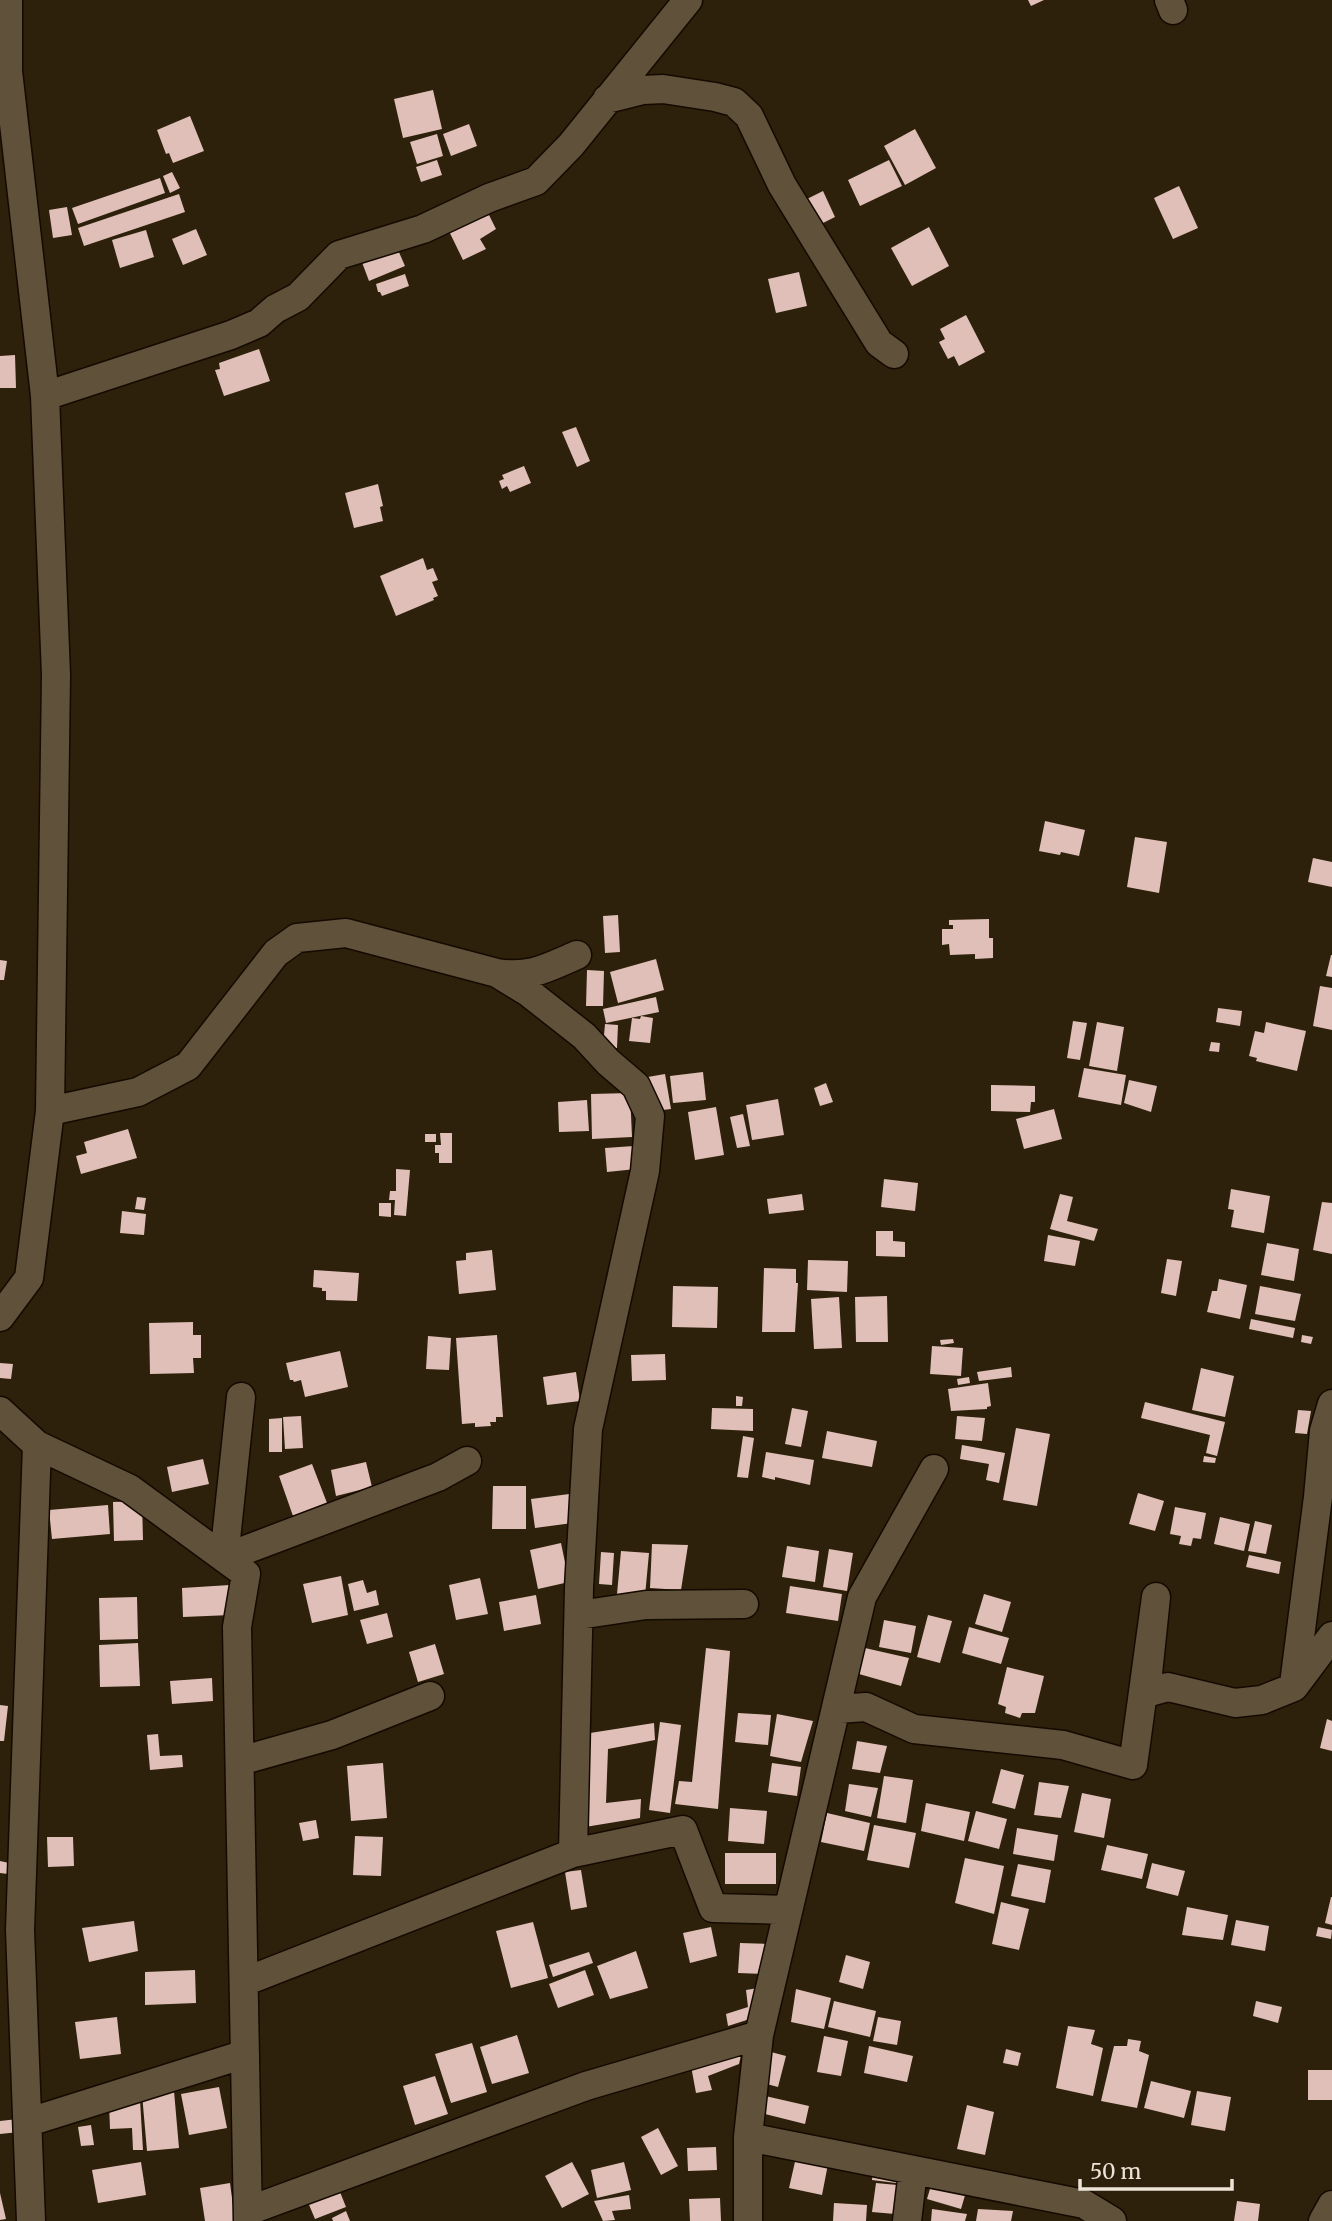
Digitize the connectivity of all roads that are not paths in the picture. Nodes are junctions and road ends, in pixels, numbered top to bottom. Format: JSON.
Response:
{"nodes":[{"id":1,"x":8,"y":0,"type":"edge"},
{"id":2,"x":688,"y":0,"type":"edge"},
{"id":3,"x":607,"y":99,"type":"junction"},
{"id":4,"x":894,"y":354,"type":"dead end"},
{"id":5,"x":46,"y":396,"type":"junction"},
{"id":6,"x":577,"y":955,"type":"dead end"},
{"id":7,"x":497,"y":973,"type":"junction"},
{"id":8,"x":50,"y":1111,"type":"junction"},
{"id":9,"x":0,"y":1317,"type":"edge"},
{"id":10,"x":241,"y":1397,"type":"dead end"},
{"id":11,"x":1332,"y":1404,"type":"edge"},
{"id":12,"x":0,"y":1411,"type":"edge"},
{"id":13,"x":37,"y":1445,"type":"junction"},
{"id":14,"x":467,"y":1461,"type":"dead end"},
{"id":15,"x":934,"y":1469,"type":"dead end"},
{"id":16,"x":224,"y":1558,"type":"junction"},
{"id":17,"x":744,"y":1604,"type":"dead end"},
{"id":18,"x":579,"y":1615,"type":"junction"},
{"id":19,"x":1332,"y":1636,"type":"edge"},
{"id":20,"x":1294,"y":1687,"type":"junction"},
{"id":21,"x":430,"y":1696,"type":"dead end"},
{"id":22,"x":837,"y":1709,"type":"junction"},
{"id":23,"x":240,"y":1761,"type":"junction"},
{"id":24,"x":573,"y":1853,"type":"junction"},
{"id":25,"x":788,"y":1910,"type":"junction"},
{"id":26,"x":244,"y":1982,"type":"junction"},
{"id":27,"x":759,"y":2035,"type":"junction"},
{"id":28,"x":245,"y":2054,"type":"junction"},
{"id":29,"x":29,"y":2122,"type":"junction"},
{"id":30,"x":748,"y":2137,"type":"junction"},
{"id":31,"x":913,"y":2171,"type":"junction"},
{"id":32,"x":1332,"y":2205,"type":"edge"},
{"id":33,"x":248,"y":2216,"type":"edge"},
{"id":34,"x":31,"y":2221,"type":"edge"},
{"id":35,"x":748,"y":2221,"type":"edge"},
{"id":36,"x":907,"y":2221,"type":"edge"},
{"id":37,"x":1112,"y":2221,"type":"edge"},
{"id":38,"x":1323,"y":2221,"type":"edge"}],
"edges":[{"from":1,"to":5,"type":"street"},
{"from":2,"to":3,"type":"street"},
{"from":3,"to":4,"type":"street"},
{"from":3,"to":5,"type":"street"},
{"from":5,"to":8,"type":"street"},
{"from":6,"to":7,"type":"street"},
{"from":7,"to":8,"type":"street"},
{"from":7,"to":18,"type":"street"},
{"from":8,"to":9,"type":"street"},
{"from":10,"to":16,"type":"street"},
{"from":11,"to":20,"type":"street"},
{"from":12,"to":13,"type":"street"},
{"from":13,"to":16,"type":"street"},
{"from":13,"to":29,"type":"street"},
{"from":14,"to":16,"type":"street"},
{"from":15,"to":22,"type":"street"},
{"from":16,"to":23,"type":"street"},
{"from":17,"to":18,"type":"street"},
{"from":18,"to":24,"type":"street"},
{"from":19,"to":20,"type":"street"},
{"from":20,"to":22,"type":"street"},
{"from":21,"to":23,"type":"street"},
{"from":22,"to":25,"type":"street"},
{"from":23,"to":26,"type":"street"},
{"from":24,"to":25,"type":"street"},
{"from":24,"to":26,"type":"street"},
{"from":25,"to":27,"type":"street"},
{"from":26,"to":28,"type":"street"},
{"from":27,"to":30,"type":"street"},
{"from":27,"to":33,"type":"street"},
{"from":28,"to":29,"type":"street"},
{"from":28,"to":33,"type":"street"},
{"from":29,"to":34,"type":"street"},
{"from":30,"to":31,"type":"street"},
{"from":30,"to":35,"type":"street"},
{"from":31,"to":36,"type":"street"},
{"from":31,"to":37,"type":"street"},
{"from":32,"to":38,"type":"street"}]}
